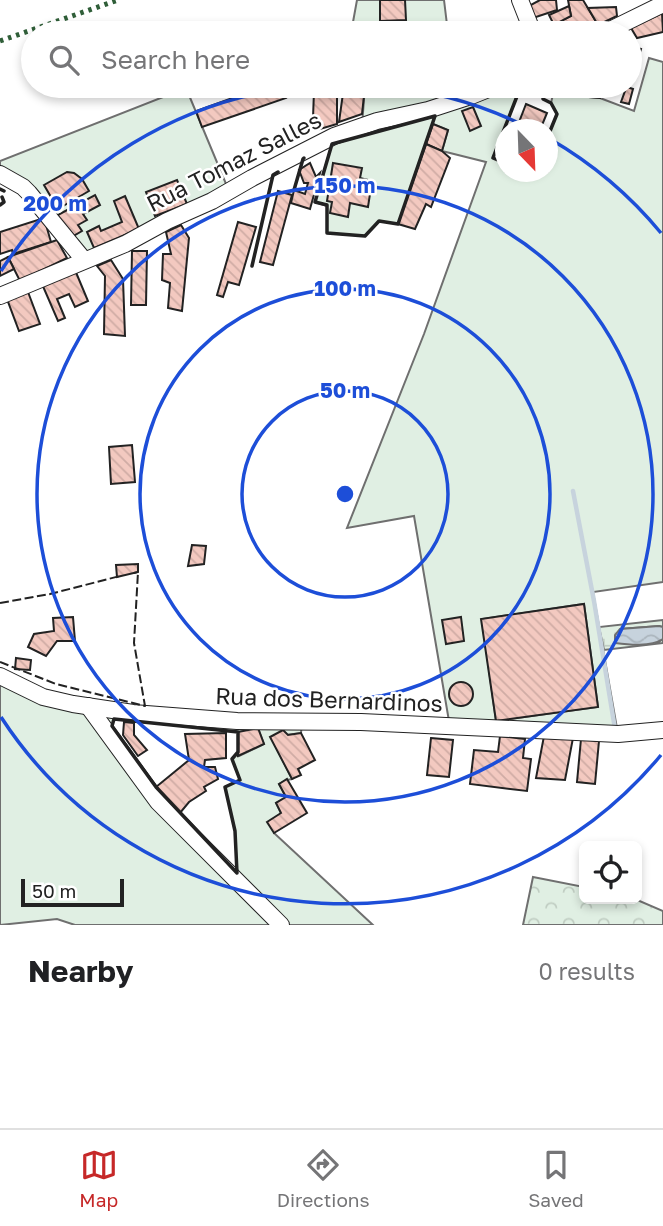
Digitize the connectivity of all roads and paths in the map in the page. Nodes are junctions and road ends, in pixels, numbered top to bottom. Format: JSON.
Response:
{"nodes":[{"id":1,"x":520,"y":0,"type":"edge"},
{"id":2,"x":663,"y":4,"type":"edge"},
{"id":3,"x":528,"y":21,"type":"edge"},
{"id":4,"x":628,"y":21,"type":"edge"},
{"id":5,"x":465,"y":98,"type":"edge"},
{"id":6,"x":0,"y":174,"type":"edge"},
{"id":7,"x":84,"y":260,"type":"junction"},
{"id":8,"x":0,"y":296,"type":"edge"},
{"id":9,"x":0,"y":676,"type":"edge"},
{"id":10,"x":88,"y":706,"type":"junction"},
{"id":11,"x":663,"y":730,"type":"edge"},
{"id":12,"x":281,"y":925,"type":"edge"}],
"edges":[{"from":1,"to":3,"type":"street"},
{"from":2,"to":4,"type":"street"},
{"from":5,"to":7,"type":"street","name":"Rua Tomaz Salles"},
{"from":6,"to":7,"type":"street"},
{"from":7,"to":8,"type":"street","name":"Rua Tomaz Salles"},
{"from":9,"to":10,"type":"street","name":"Rua dos Bernardinos"},
{"from":10,"to":11,"type":"street","name":"Rua dos Bernardinos"},
{"from":10,"to":12,"type":"street"}]}
